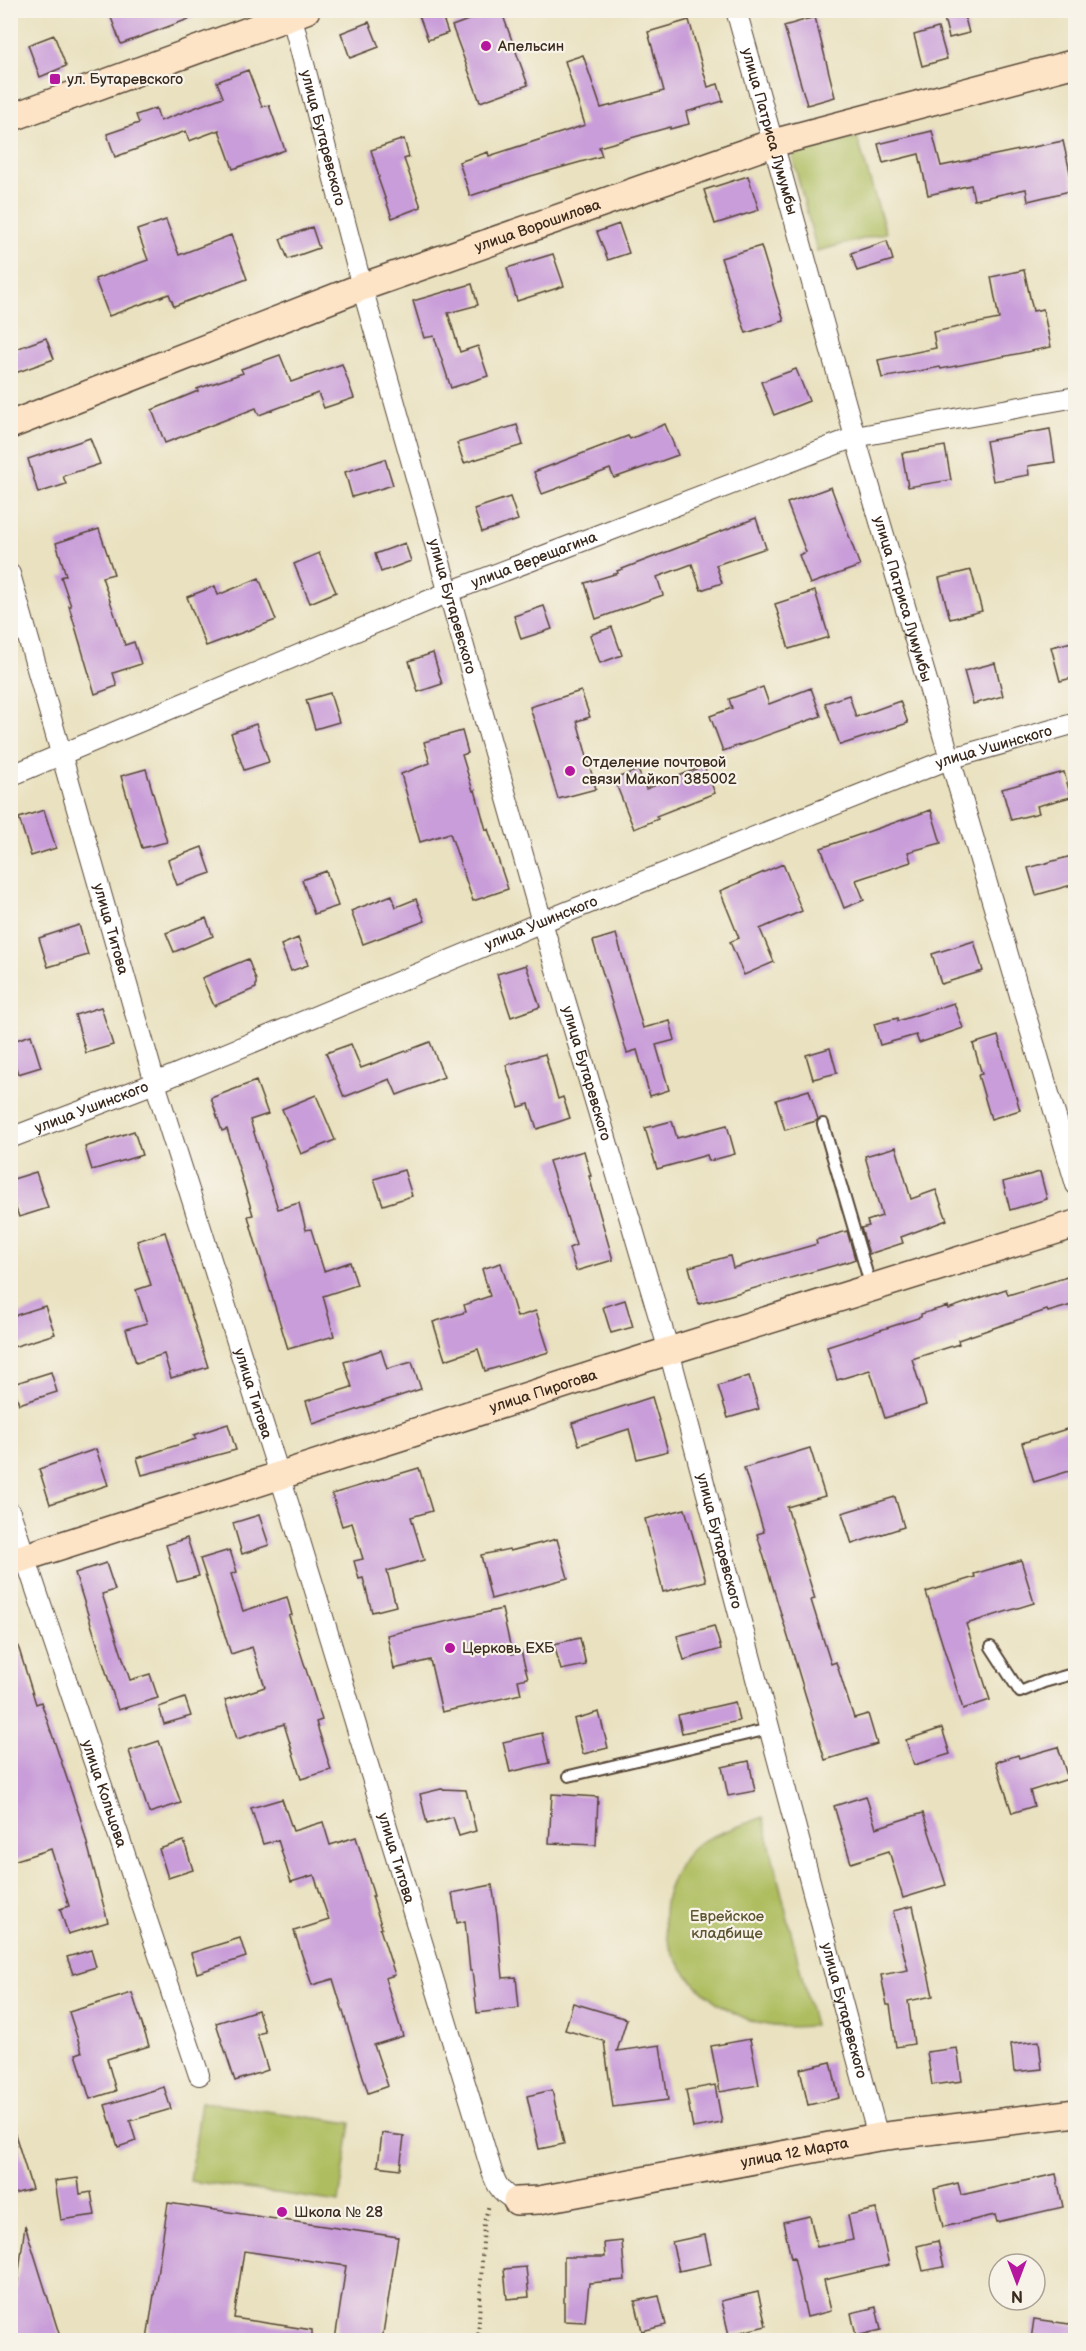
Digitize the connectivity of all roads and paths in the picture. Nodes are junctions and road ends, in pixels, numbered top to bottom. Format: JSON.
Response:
{"nodes":[{"id":1,"x":736,"y":10,"type":"edge"},
{"id":2,"x":296,"y":12,"type":"edge"},
{"id":3,"x":1076,"y":63,"type":"edge"},
{"id":4,"x":10,"y":118,"type":"edge"},
{"id":5,"x":773,"y":143,"type":"junction"},
{"id":6,"x":362,"y":287,"type":"junction"},
{"id":7,"x":1076,"y":397,"type":"edge"},
{"id":8,"x":10,"y":425,"type":"edge"},
{"id":9,"x":855,"y":437,"type":"junction"},
{"id":10,"x":10,"y":574,"type":"edge"},
{"id":11,"x":449,"y":591,"type":"junction"},
{"id":12,"x":1076,"y":723,"type":"edge"},
{"id":13,"x":61,"y":756,"type":"junction"},
{"id":14,"x":949,"y":759,"type":"junction"},
{"id":15,"x":10,"y":776,"type":"edge"},
{"id":16,"x":542,"y":922,"type":"junction"},
{"id":17,"x":155,"y":1083,"type":"junction"},
{"id":18,"x":823,"y":1124,"type":"dead end"},
{"id":19,"x":10,"y":1138,"type":"edge"},
{"id":20,"x":1076,"y":1185,"type":"edge"},
{"id":21,"x":1076,"y":1224,"type":"edge"},
{"id":22,"x":871,"y":1288,"type":"junction"},
{"id":23,"x":669,"y":1351,"type":"junction"},
{"id":24,"x":279,"y":1477,"type":"junction"},
{"id":25,"x":10,"y":1512,"type":"edge"},
{"id":26,"x":18,"y":1560,"type":"edge"},
{"id":27,"x":991,"y":1647,"type":"dead end"},
{"id":28,"x":1076,"y":1673,"type":"edge"},
{"id":29,"x":769,"y":1729,"type":"junction"},
{"id":30,"x":569,"y":1776,"type":"dead end"},
{"id":31,"x":199,"y":2075,"type":"dead end"},
{"id":32,"x":1076,"y":2113,"type":"edge"},
{"id":33,"x":878,"y":2137,"type":"junction"},
{"id":34,"x":495,"y":2184,"type":"junction"},
{"id":35,"x":517,"y":2201,"type":"joint"},
{"id":36,"x":478,"y":2340,"type":"edge"}],
"edges":[{"from":1,"to":5,"type":"street","name":"улица Патриса Лумумбы"},
{"from":2,"to":4,"type":"street"},
{"from":2,"to":6,"type":"street","name":"улица Бутаревского"},
{"from":3,"to":5,"type":"street","name":"улица Ворошилова"},
{"from":5,"to":6,"type":"street","name":"улица Ворошилова"},
{"from":5,"to":9,"type":"street","name":"улица Патриса Лумумбы"},
{"from":6,"to":8,"type":"street","name":"улица Ворошилова"},
{"from":6,"to":11,"type":"street","name":"улица Бутаревского"},
{"from":7,"to":9,"type":"street","name":"улица Верещагина"},
{"from":9,"to":11,"type":"street","name":"улица Верещагина"},
{"from":9,"to":14,"type":"street","name":"улица Патриса Лумумбы"},
{"from":10,"to":13,"type":"street","name":"улица Титова"},
{"from":11,"to":13,"type":"street","name":"улица Верещагина"},
{"from":11,"to":16,"type":"street","name":"улица Бутаревского"},
{"from":12,"to":14,"type":"street","name":"улица Ушинского"},
{"from":13,"to":15,"type":"street","name":"улица Верещагина"},
{"from":13,"to":17,"type":"street","name":"улица Титова"},
{"from":14,"to":16,"type":"street","name":"улица Ушинского"},
{"from":14,"to":20,"type":"street","name":"улица Патриса Лумумбы"},
{"from":16,"to":17,"type":"street","name":"улица Ушинского"},
{"from":16,"to":23,"type":"street","name":"улица Бутаревского"},
{"from":17,"to":19,"type":"street","name":"улица Ушинского"},
{"from":17,"to":24,"type":"street","name":"улица Титова"},
{"from":18,"to":22,"type":"lane"},
{"from":21,"to":22,"type":"street","name":"улица Пирогова"},
{"from":22,"to":23,"type":"street","name":"улица Пирогова"},
{"from":23,"to":24,"type":"street","name":"улица Пирогова"},
{"from":23,"to":29,"type":"street","name":"улица Бутаревского"},
{"from":24,"to":26,"type":"street","name":"улица Пирогова"},
{"from":24,"to":34,"type":"street","name":"улица Титова"},
{"from":25,"to":26,"type":"street","name":"улица Кольцова"},
{"from":26,"to":31,"type":"street","name":"улица Кольцова"},
{"from":27,"to":28,"type":"lane"},
{"from":29,"to":30,"type":"lane"},
{"from":29,"to":33,"type":"street","name":"улица Бутаревского"},
{"from":32,"to":33,"type":"street","name":"улица 12 Марта"},
{"from":33,"to":35,"type":"street","name":"улица 12 Марта"},
{"from":34,"to":35,"type":"street"},
{"from":34,"to":36,"type":"path"}]}
